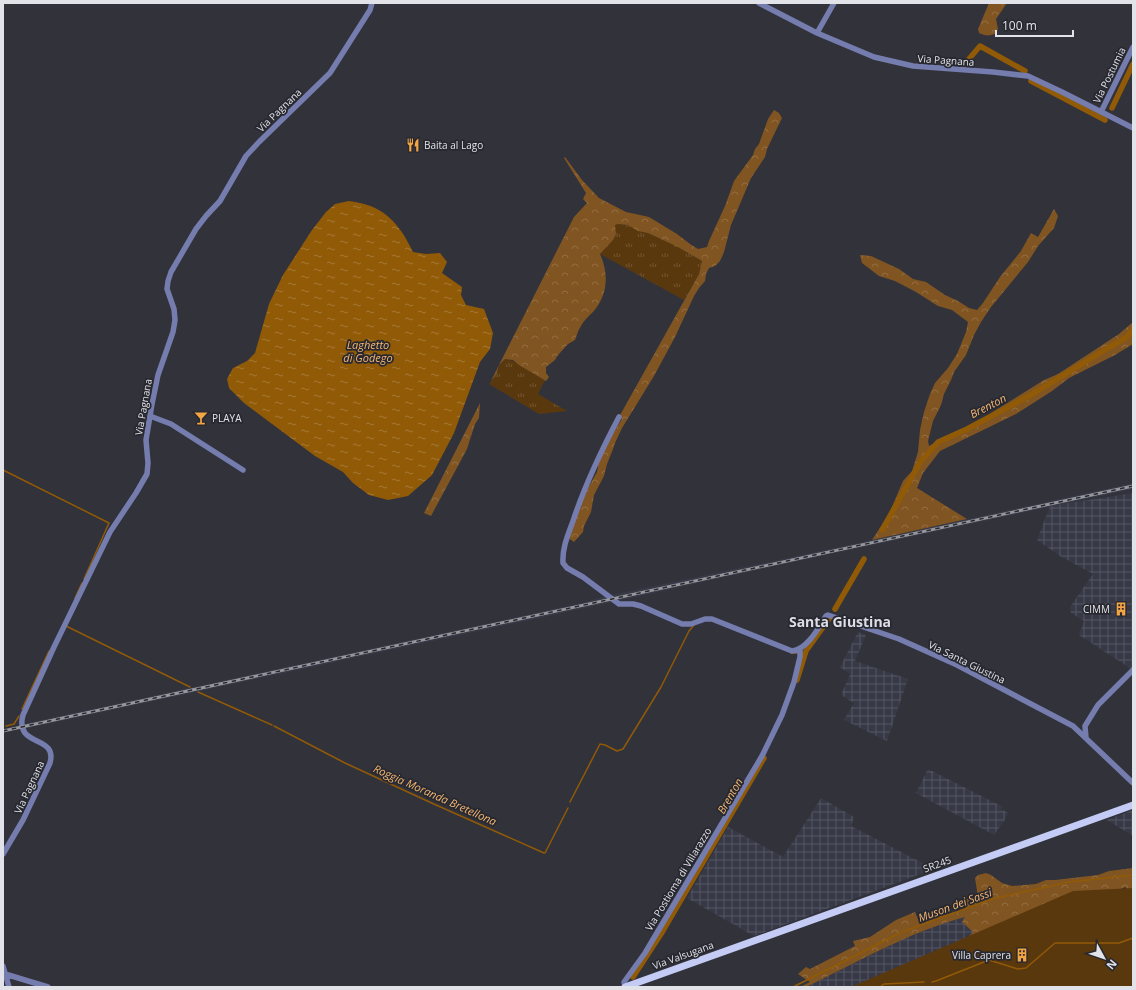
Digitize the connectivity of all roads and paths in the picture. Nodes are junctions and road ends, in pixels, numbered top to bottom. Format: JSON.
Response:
{"nodes":[{"id":1,"x":372,"y":3,"type":"edge"},
{"id":2,"x":759,"y":3,"type":"edge"},
{"id":3,"x":834,"y":3,"type":"edge"},
{"id":4,"x":817,"y":33,"type":"junction"},
{"id":5,"x":1133,"y":47,"type":"edge"},
{"id":6,"x":1101,"y":112,"type":"junction"},
{"id":7,"x":1133,"y":128,"type":"edge"},
{"id":8,"x":150,"y":416,"type":"junction"},
{"id":9,"x":619,"y":417,"type":"dead end"},
{"id":10,"x":243,"y":470,"type":"dead end"},
{"id":11,"x":833,"y":616,"type":"joint"},
{"id":12,"x":800,"y":653,"type":"junction"},
{"id":13,"x":1133,"y":670,"type":"edge"},
{"id":14,"x":1086,"y":738,"type":"junction"},
{"id":15,"x":1133,"y":783,"type":"edge"},
{"id":16,"x":1133,"y":805,"type":"edge"},
{"id":17,"x":3,"y":854,"type":"edge"},
{"id":18,"x":749,"y":943,"type":"joint"},
{"id":19,"x":3,"y":966,"type":"edge"},
{"id":20,"x":5,"y":974,"type":"junction"},
{"id":21,"x":8,"y":987,"type":"edge"},
{"id":22,"x":48,"y":987,"type":"edge"},
{"id":23,"x":625,"y":987,"type":"edge"}],
"edges":[{"from":1,"to":8,"type":"street","name":"Via Pagnana"},
{"from":2,"to":4,"type":"street","name":"Via Pagnana"},
{"from":3,"to":4,"type":"street"},
{"from":4,"to":6,"type":"street","name":"Via Pagnana"},
{"from":5,"to":6,"type":"street","name":"Via Postumia"},
{"from":6,"to":7,"type":"street","name":"Via Pagnana"},
{"from":8,"to":10,"type":"street"},
{"from":8,"to":17,"type":"street","name":"Via Pagnana"},
{"from":9,"to":12,"type":"street"},
{"from":11,"to":12,"type":"street","name":"Via Postioma di Villarazzo"},
{"from":11,"to":14,"type":"street","name":"Via Santa Giustina"},
{"from":12,"to":23,"type":"street","name":"Via Postioma di Villarazzo"},
{"from":13,"to":14,"type":"street"},
{"from":14,"to":15,"type":"street","name":"Via Santa Giustina"},
{"from":16,"to":18,"type":"main road","name":"SR245","number":"SR245"},
{"from":18,"to":23,"type":"main road","name":"Via Valsugana","number":"SR245"},
{"from":19,"to":20,"type":"street"},
{"from":20,"to":21,"type":"street"},
{"from":20,"to":22,"type":"street"}]}
